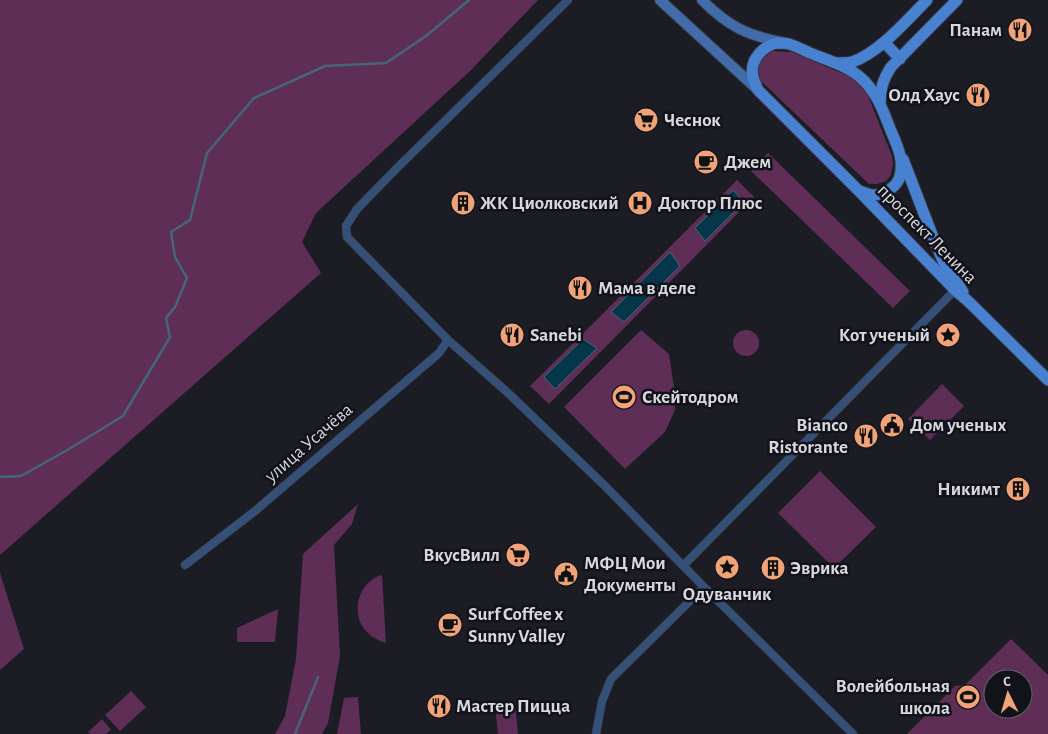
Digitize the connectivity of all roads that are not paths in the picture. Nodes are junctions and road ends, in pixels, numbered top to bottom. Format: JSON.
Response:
{"nodes":[{"id":1,"x":568,"y":0,"type":"edge"},
{"id":2,"x":660,"y":0,"type":"edge"},
{"id":3,"x":702,"y":0,"type":"edge"},
{"id":4,"x":927,"y":0,"type":"edge"},
{"id":5,"x":957,"y":0,"type":"edge"},
{"id":6,"x":884,"y":42,"type":"junction"},
{"id":7,"x":789,"y":44,"type":"junction"},
{"id":8,"x":900,"y":59,"type":"junction"},
{"id":9,"x":834,"y":64,"type":"junction"},
{"id":10,"x":758,"y":90,"type":"junction"},
{"id":11,"x":880,"y":106,"type":"junction"},
{"id":12,"x":901,"y":154,"type":"junction"},
{"id":13,"x":859,"y":191,"type":"junction"},
{"id":14,"x":955,"y":290,"type":"junction"},
{"id":15,"x":969,"y":302,"type":"junction"},
{"id":16,"x":448,"y":340,"type":"junction"},
{"id":17,"x":1048,"y":380,"type":"edge"},
{"id":18,"x":185,"y":565,"type":"dead end"},
{"id":19,"x":683,"y":566,"type":"junction"},
{"id":20,"x":704,"y":587,"type":"junction"},
{"id":21,"x":596,"y":734,"type":"edge"},
{"id":22,"x":853,"y":734,"type":"edge"}],
"edges":[{"from":1,"to":16,"type":"street"},
{"from":2,"to":10,"type":"main road"},
{"from":3,"to":7,"type":"main road"},
{"from":4,"to":6,"type":"main road"},
{"from":5,"to":8,"type":"main road"},
{"from":6,"to":8,"type":"main road"},
{"from":6,"to":9,"type":"main road"},
{"from":7,"to":9,"type":"main road","name":"проспект Ленина"},
{"from":7,"to":10,"type":"main road"},
{"from":8,"to":11,"type":"main road"},
{"from":9,"to":11,"type":"main road","name":"проспект Ленина"},
{"from":10,"to":13,"type":"main road","name":"проспект Ленина"},
{"from":11,"to":12,"type":"main road","name":"проспект Ленина"},
{"from":12,"to":13,"type":"main road"},
{"from":12,"to":15,"type":"main road","name":"проспект Ленина"},
{"from":13,"to":14,"type":"main road","name":"проспект Ленина"},
{"from":14,"to":15,"type":"main road","name":"проспект Ленина"},
{"from":14,"to":19,"type":"street"},
{"from":15,"to":17,"type":"main road","name":"проспект Ленина"},
{"from":16,"to":18,"type":"street","name":"улица Усачёва"},
{"from":16,"to":19,"type":"street"},
{"from":19,"to":20,"type":"street"},
{"from":20,"to":21,"type":"street"},
{"from":20,"to":22,"type":"street"}]}
